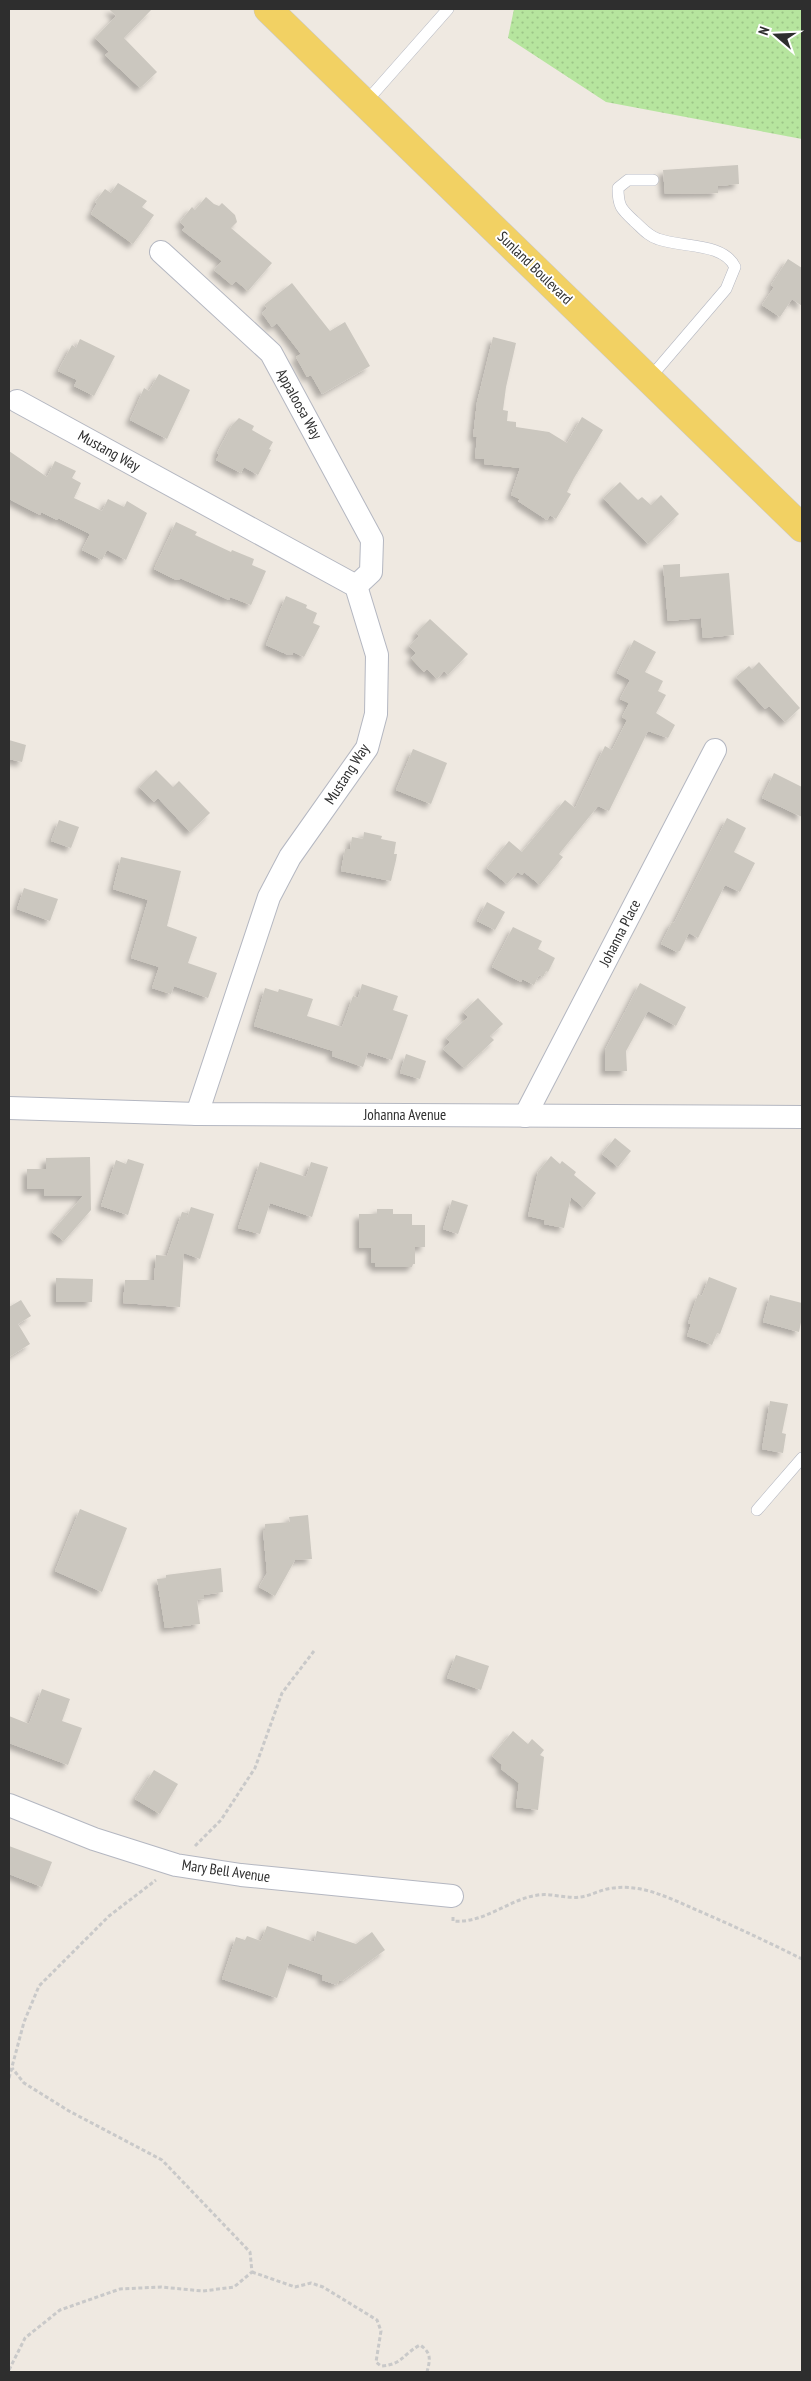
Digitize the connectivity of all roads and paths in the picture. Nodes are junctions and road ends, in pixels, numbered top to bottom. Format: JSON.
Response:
{"nodes":[{"id":1,"x":268,"y":9,"type":"edge"},
{"id":2,"x":448,"y":9,"type":"edge"},
{"id":3,"x":365,"y":103,"type":"junction"},
{"id":4,"x":654,"y":180,"type":"dead end"},
{"id":5,"x":161,"y":252,"type":"dead end"},
{"id":6,"x":649,"y":379,"type":"junction"},
{"id":7,"x":17,"y":401,"type":"dead end"},
{"id":8,"x":802,"y":528,"type":"edge"},
{"id":9,"x":356,"y":586,"type":"junction"},
{"id":10,"x":715,"y":750,"type":"dead end"},
{"id":11,"x":9,"y":1108,"type":"edge"},
{"id":12,"x":197,"y":1114,"type":"junction"},
{"id":13,"x":525,"y":1116,"type":"junction"},
{"id":14,"x":802,"y":1117,"type":"edge"},
{"id":15,"x":802,"y":1458,"type":"edge"},
{"id":16,"x":757,"y":1510,"type":"dead end"},
{"id":17,"x":9,"y":1805,"type":"edge"},
{"id":18,"x":452,"y":1896,"type":"joint"},
{"id":19,"x":802,"y":1960,"type":"edge"},
{"id":20,"x":12,"y":2068,"type":"dead end"},
{"id":21,"x":252,"y":2272,"type":"junction"},
{"id":22,"x":9,"y":2370,"type":"edge"},
{"id":23,"x":427,"y":2372,"type":"edge"}],
"edges":[{"from":1,"to":3,"type":"main road","name":"Sunland Boulevard"},
{"from":2,"to":3,"type":"lane"},
{"from":3,"to":6,"type":"main road","name":"Sunland Boulevard"},
{"from":4,"to":6,"type":"lane"},
{"from":5,"to":9,"type":"street","name":"Appaloosa Way"},
{"from":6,"to":8,"type":"main road","name":"Sunland Boulevard"},
{"from":7,"to":9,"type":"street","name":"Mustang Way"},
{"from":9,"to":12,"type":"street","name":"Mustang Way"},
{"from":10,"to":13,"type":"street","name":"Johanna Place"},
{"from":11,"to":12,"type":"street","name":"Johanna Avenue"},
{"from":12,"to":13,"type":"street","name":"Johanna Avenue"},
{"from":13,"to":14,"type":"street","name":"Johanna Avenue"},
{"from":15,"to":16,"type":"lane"},
{"from":17,"to":18,"type":"street","name":"Mary Bell Avenue"},
{"from":18,"to":19,"type":"path"},
{"from":20,"to":21,"type":"path"},
{"from":21,"to":22,"type":"path"},
{"from":21,"to":23,"type":"path"}]}
